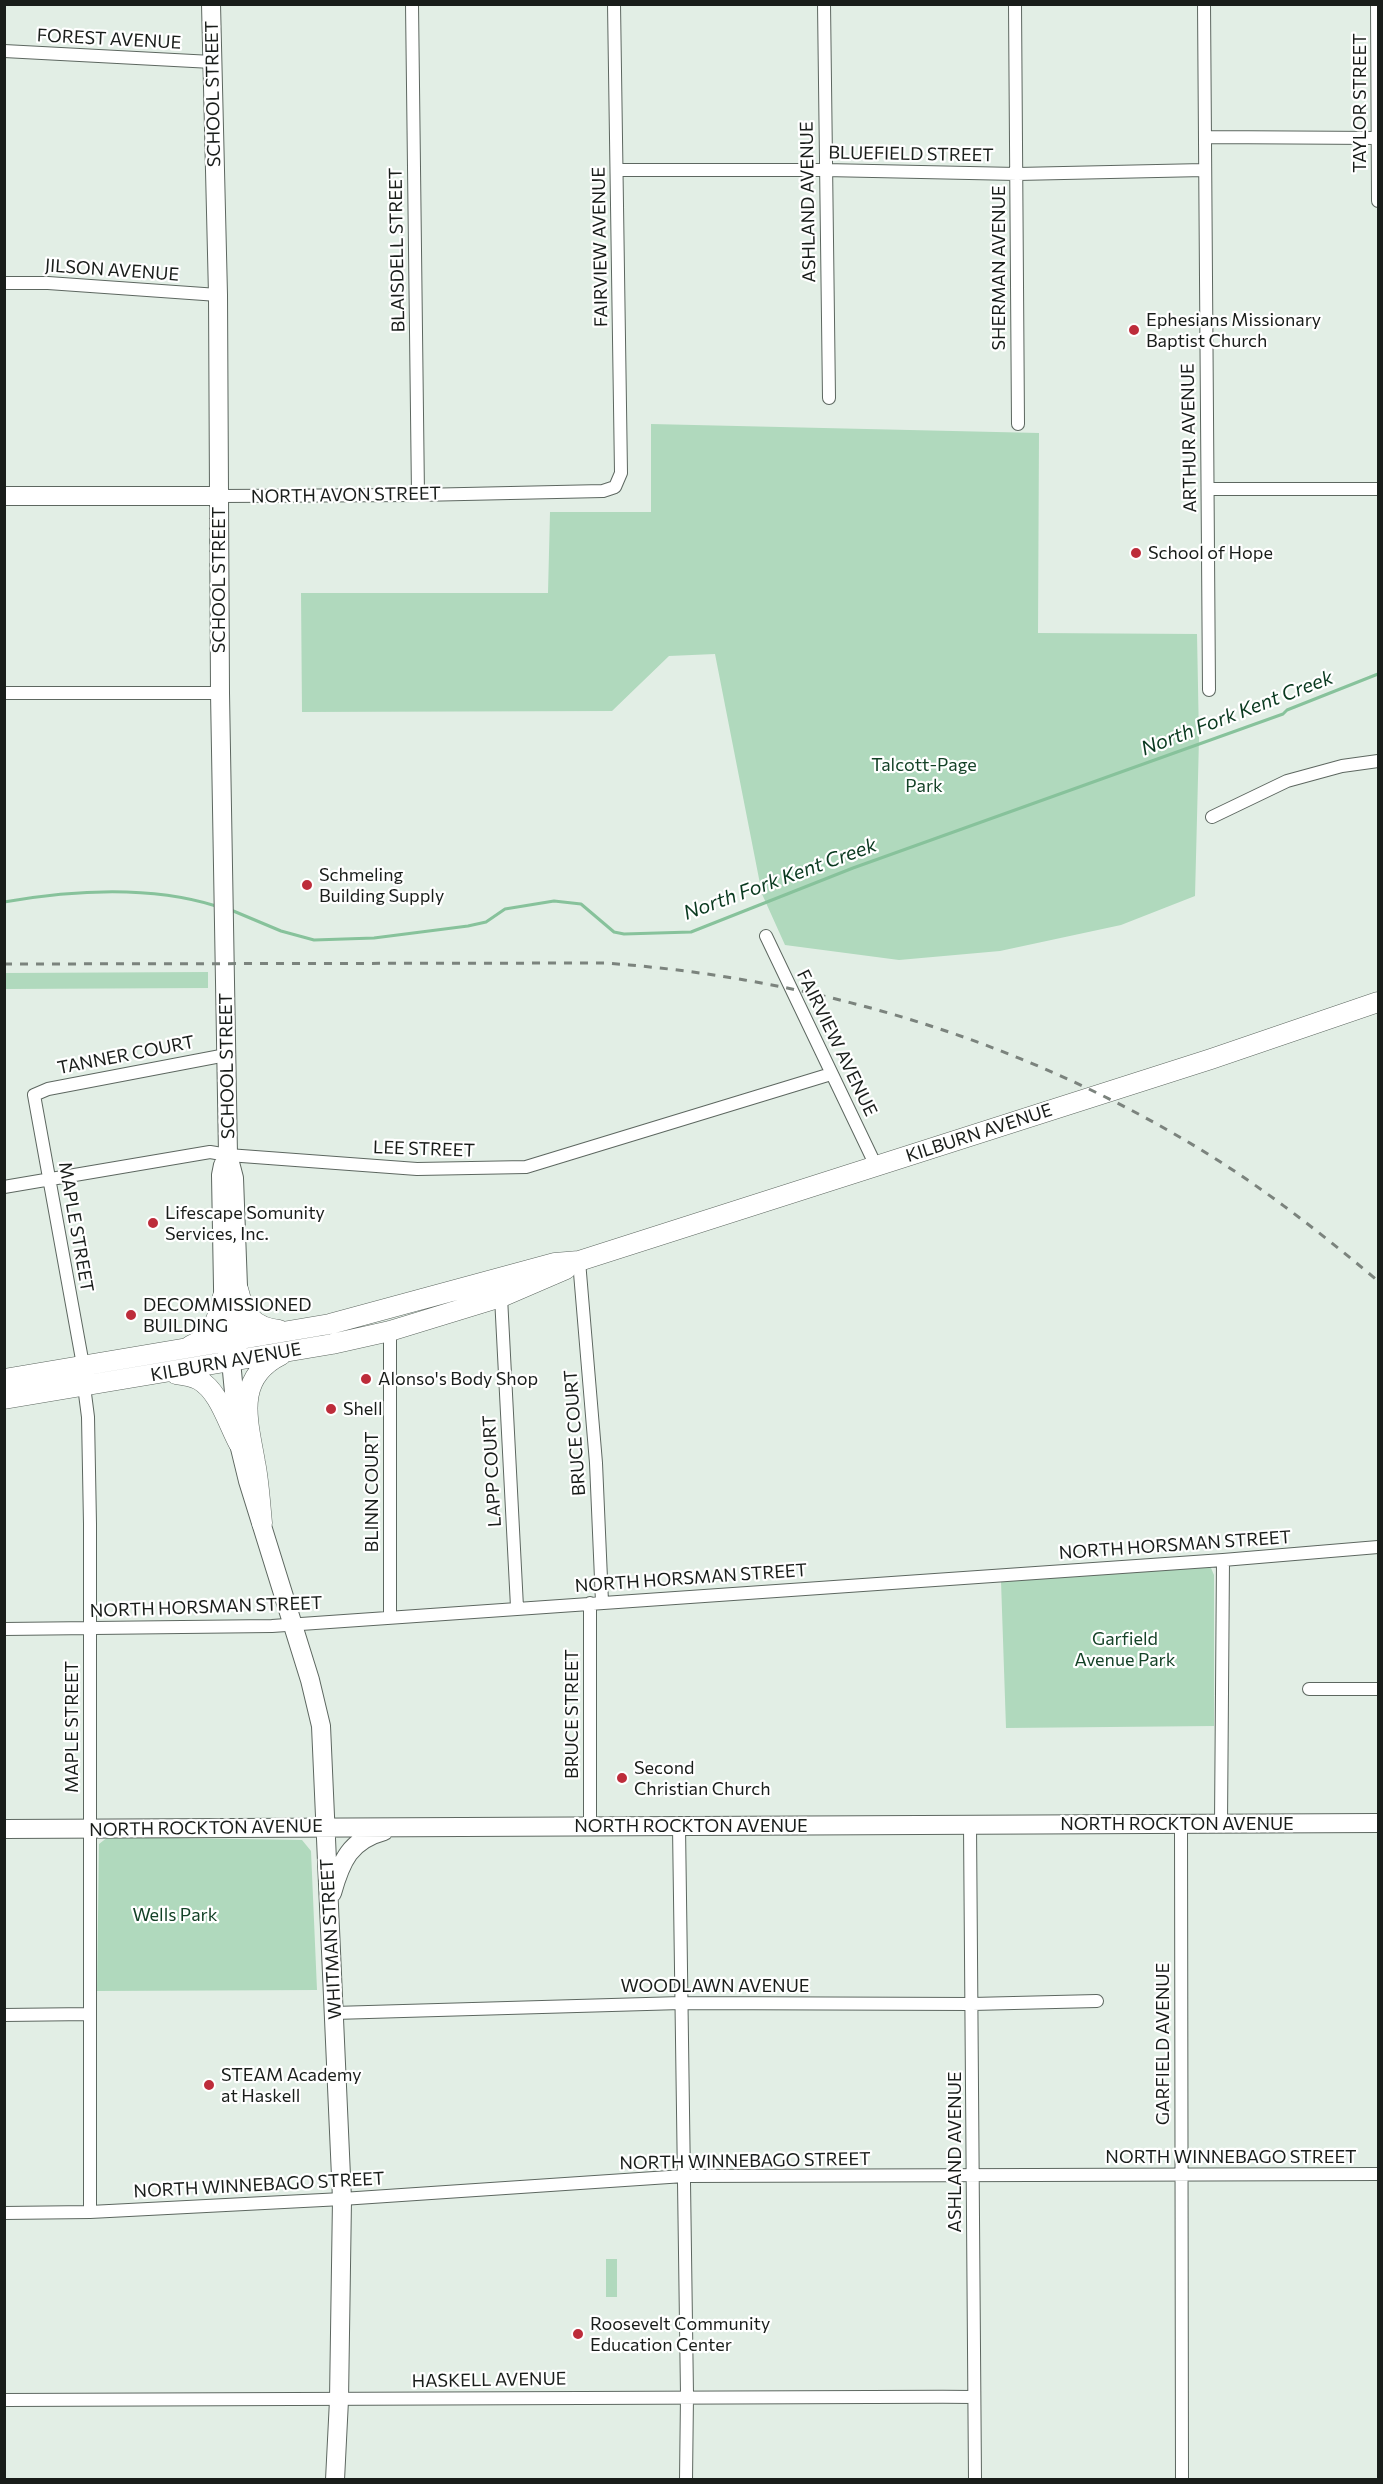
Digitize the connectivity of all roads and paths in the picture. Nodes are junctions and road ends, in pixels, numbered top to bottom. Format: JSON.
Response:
{"nodes":[{"id":1,"x":211,"y":4,"type":"edge"},
{"id":2,"x":412,"y":4,"type":"edge"},
{"id":3,"x":614,"y":4,"type":"edge"},
{"id":4,"x":824,"y":4,"type":"edge"},
{"id":5,"x":1015,"y":4,"type":"edge"},
{"id":6,"x":1204,"y":4,"type":"edge"},
{"id":7,"x":1377,"y":4,"type":"edge"},
{"id":8,"x":4,"y":51,"type":"edge"},
{"id":9,"x":212,"y":62,"type":"junction"},
{"id":10,"x":1205,"y":137,"type":"junction"},
{"id":11,"x":1378,"y":138,"type":"edge"},
{"id":12,"x":825,"y":170,"type":"junction"},
{"id":13,"x":1204,"y":170,"type":"junction"},
{"id":14,"x":617,"y":171,"type":"junction"},
{"id":15,"x":1017,"y":174,"type":"junction"},
{"id":16,"x":1378,"y":201,"type":"edge"},
{"id":17,"x":4,"y":283,"type":"edge"},
{"id":18,"x":218,"y":295,"type":"junction"},
{"id":19,"x":829,"y":398,"type":"dead end"},
{"id":20,"x":1018,"y":424,"type":"dead end"},
{"id":21,"x":615,"y":487,"type":"joint"},
{"id":22,"x":1208,"y":489,"type":"junction"},
{"id":23,"x":1378,"y":489,"type":"edge"},
{"id":24,"x":418,"y":495,"type":"junction"},
{"id":25,"x":4,"y":496,"type":"edge"},
{"id":26,"x":219,"y":496,"type":"junction"},
{"id":27,"x":1209,"y":690,"type":"dead end"},
{"id":28,"x":4,"y":693,"type":"edge"},
{"id":29,"x":220,"y":693,"type":"junction"},
{"id":30,"x":1378,"y":761,"type":"edge"},
{"id":31,"x":1212,"y":817,"type":"dead end"},
{"id":32,"x":766,"y":936,"type":"dead end"},
{"id":33,"x":1378,"y":1002,"type":"edge"},
{"id":34,"x":226,"y":1055,"type":"junction"},
{"id":35,"x":831,"y":1074,"type":"junction"},
{"id":36,"x":34,"y":1095,"type":"joint"},
{"id":37,"x":228,"y":1155,"type":"junction"},
{"id":38,"x":876,"y":1166,"type":"junction"},
{"id":39,"x":49,"y":1179,"type":"junction"},
{"id":40,"x":4,"y":1187,"type":"edge"},
{"id":41,"x":579,"y":1261,"type":"junction"},
{"id":42,"x":231,"y":1292,"type":"junction"},
{"id":43,"x":501,"y":1297,"type":"junction"},
{"id":44,"x":288,"y":1331,"type":"junction"},
{"id":45,"x":390,"y":1331,"type":"junction"},
{"id":46,"x":232,"y":1348,"type":"junction"},
{"id":47,"x":182,"y":1349,"type":"junction"},
{"id":48,"x":286,"y":1352,"type":"junction"},
{"id":49,"x":83,"y":1365,"type":"junction"},
{"id":50,"x":164,"y":1373,"type":"junction"},
{"id":51,"x":4,"y":1379,"type":"edge"},
{"id":52,"x":84,"y":1386,"type":"junction"},
{"id":53,"x":4,"y":1399,"type":"edge"},
{"id":54,"x":239,"y":1444,"type":"junction"},
{"id":55,"x":262,"y":1523,"type":"junction"},
{"id":56,"x":1378,"y":1547,"type":"edge"},
{"id":57,"x":1224,"y":1560,"type":"junction"},
{"id":58,"x":596,"y":1603,"type":"junction"},
{"id":59,"x":517,"y":1607,"type":"junction"},
{"id":60,"x":390,"y":1617,"type":"junction"},
{"id":61,"x":291,"y":1624,"type":"junction"},
{"id":62,"x":4,"y":1629,"type":"edge"},
{"id":63,"x":90,"y":1629,"type":"junction"},
{"id":64,"x":1309,"y":1689,"type":"dead end"},
{"id":65,"x":1378,"y":1689,"type":"edge"},
{"id":66,"x":1221,"y":1823,"type":"junction"},
{"id":67,"x":1378,"y":1823,"type":"edge"},
{"id":68,"x":1181,"y":1824,"type":"junction"},
{"id":69,"x":970,"y":1825,"type":"junction"},
{"id":70,"x":325,"y":1826,"type":"junction"},
{"id":71,"x":401,"y":1826,"type":"junction"},
{"id":72,"x":590,"y":1826,"type":"junction"},
{"id":73,"x":679,"y":1827,"type":"junction"},
{"id":74,"x":4,"y":1829,"type":"edge"},
{"id":75,"x":90,"y":1829,"type":"junction"},
{"id":76,"x":329,"y":1906,"type":"junction"},
{"id":77,"x":1097,"y":2001,"type":"dead end"},
{"id":78,"x":681,"y":2003,"type":"junction"},
{"id":79,"x":972,"y":2004,"type":"junction"},
{"id":80,"x":90,"y":2013,"type":"junction"},
{"id":81,"x":334,"y":2013,"type":"junction"},
{"id":82,"x":4,"y":2014,"type":"edge"},
{"id":83,"x":1378,"y":2174,"type":"edge"},
{"id":84,"x":1182,"y":2175,"type":"junction"},
{"id":85,"x":684,"y":2176,"type":"junction"},
{"id":86,"x":973,"y":2176,"type":"junction"},
{"id":87,"x":342,"y":2199,"type":"junction"},
{"id":88,"x":90,"y":2212,"type":"junction"},
{"id":89,"x":4,"y":2213,"type":"edge"},
{"id":90,"x":687,"y":2395,"type":"junction"},
{"id":91,"x":974,"y":2397,"type":"junction"},
{"id":92,"x":339,"y":2400,"type":"junction"},
{"id":93,"x":6,"y":2402,"type":"edge"},
{"id":94,"x":335,"y":2480,"type":"edge"},
{"id":95,"x":686,"y":2480,"type":"edge"},
{"id":96,"x":975,"y":2480,"type":"edge"},
{"id":97,"x":1182,"y":2480,"type":"edge"}],
"edges":[{"from":1,"to":9,"type":"main road","name":"SCHOOL STREET"},
{"from":2,"to":24,"type":"street","name":"BLAISDELL STREET"},
{"from":3,"to":14,"type":"street","name":"FAIRVIEW AVENUE"},
{"from":4,"to":12,"type":"street","name":"ASHLAND AVENUE"},
{"from":5,"to":15,"type":"street","name":"SHERMAN AVENUE"},
{"from":6,"to":10,"type":"street","name":"ARTHUR AVENUE"},
{"from":7,"to":11,"type":"street","name":"TAYLOR STREET"},
{"from":8,"to":9,"type":"street","name":"FOREST AVENUE"},
{"from":9,"to":18,"type":"main road","name":"SCHOOL STREET"},
{"from":10,"to":11,"type":"street"},
{"from":10,"to":13,"type":"street","name":"ARTHUR AVENUE"},
{"from":11,"to":16,"type":"street","name":"TAYLOR STREET"},
{"from":12,"to":14,"type":"street","name":"BLUEFIELD STREET"},
{"from":12,"to":15,"type":"street","name":"BLUEFIELD STREET"},
{"from":12,"to":19,"type":"street","name":"ASHLAND AVENUE"},
{"from":13,"to":15,"type":"street","name":"BLUEFIELD STREET"},
{"from":13,"to":22,"type":"street","name":"ARTHUR AVENUE"},
{"from":14,"to":21,"type":"street","name":"FAIRVIEW AVENUE"},
{"from":15,"to":20,"type":"street","name":"SHERMAN AVENUE"},
{"from":17,"to":18,"type":"street","name":"JILSON AVENUE"},
{"from":18,"to":26,"type":"main road","name":"SCHOOL STREET"},
{"from":21,"to":24,"type":"street","name":"NORTH AVON STREET"},
{"from":22,"to":23,"type":"street"},
{"from":22,"to":27,"type":"street","name":"ARTHUR AVENUE"},
{"from":24,"to":26,"type":"street","name":"NORTH AVON STREET"},
{"from":25,"to":26,"type":"main road","name":"NORTH AVON STREET"},
{"from":26,"to":29,"type":"main road","name":"SCHOOL STREET"},
{"from":28,"to":29,"type":"street"},
{"from":29,"to":34,"type":"main road","name":"SCHOOL STREET"},
{"from":30,"to":31,"type":"street"},
{"from":32,"to":35,"type":"street","name":"FAIRVIEW AVENUE"},
{"from":33,"to":38,"type":"main road","name":"KILBURN AVENUE"},
{"from":34,"to":36,"type":"street","name":"TANNER COURT"},
{"from":34,"to":37,"type":"main road","name":"SCHOOL STREET"},
{"from":35,"to":37,"type":"street","name":"LEE STREET"},
{"from":35,"to":38,"type":"street","name":"FAIRVIEW AVENUE"},
{"from":36,"to":39,"type":"street","name":"MAPLE STREET"},
{"from":37,"to":39,"type":"street","name":"LEE STREET"},
{"from":37,"to":42,"type":"main road","name":"SCHOOL STREET"},
{"from":38,"to":41,"type":"main road","name":"KILBURN AVENUE"},
{"from":39,"to":40,"type":"street","name":"LEE STREET"},
{"from":39,"to":49,"type":"street","name":"MAPLE STREET"},
{"from":41,"to":43,"type":"main road","name":"KILBURN AVENUE"},
{"from":41,"to":44,"type":"main road","name":"KILBURN AVENUE"},
{"from":41,"to":58,"type":"street","name":"BRUCE COURT"},
{"from":42,"to":44,"type":"main road"},
{"from":42,"to":46,"type":"main road","name":"SCHOOL STREET"},
{"from":42,"to":47,"type":"main road"},
{"from":43,"to":45,"type":"main road","name":"KILBURN AVENUE"},
{"from":43,"to":59,"type":"street","name":"LAPP COURT"},
{"from":44,"to":46,"type":"main road","name":"KILBURN AVENUE"},
{"from":45,"to":48,"type":"main road","name":"KILBURN AVENUE"},
{"from":45,"to":60,"type":"street","name":"BLINN COURT"},
{"from":46,"to":47,"type":"main road","name":"KILBURN AVENUE"},
{"from":46,"to":48,"type":"main road","name":"KILBURN AVENUE"},
{"from":46,"to":50,"type":"main road","name":"KILBURN AVENUE"},
{"from":46,"to":54,"type":"main road","name":"WHITMAN STREET"},
{"from":47,"to":49,"type":"main road","name":"KILBURN AVENUE"},
{"from":48,"to":55,"type":"main road"},
{"from":49,"to":51,"type":"main road","name":"KILBURN AVENUE"},
{"from":50,"to":52,"type":"main road","name":"KILBURN AVENUE"},
{"from":50,"to":54,"type":"main road"},
{"from":52,"to":53,"type":"main road","name":"KILBURN AVENUE"},
{"from":52,"to":63,"type":"street","name":"MAPLE STREET"},
{"from":54,"to":55,"type":"main road","name":"WHITMAN STREET"},
{"from":55,"to":61,"type":"main road","name":"WHITMAN STREET"},
{"from":56,"to":57,"type":"street","name":"NORTH HORSMAN STREET"},
{"from":57,"to":58,"type":"street","name":"NORTH HORSMAN STREET"},
{"from":57,"to":66,"type":"street"},
{"from":58,"to":59,"type":"street","name":"NORTH HORSMAN STREET"},
{"from":58,"to":72,"type":"street","name":"BRUCE STREET"},
{"from":59,"to":60,"type":"street","name":"NORTH HORSMAN STREET"},
{"from":60,"to":61,"type":"street","name":"NORTH HORSMAN STREET"},
{"from":61,"to":63,"type":"street","name":"NORTH HORSMAN STREET"},
{"from":61,"to":70,"type":"main road","name":"WHITMAN STREET"},
{"from":62,"to":63,"type":"street","name":"NORTH HORSMAN STREET"},
{"from":63,"to":75,"type":"street","name":"MAPLE STREET"},
{"from":64,"to":65,"type":"street"},
{"from":66,"to":67,"type":"main road","name":"NORTH ROCKTON AVENUE"},
{"from":66,"to":68,"type":"main road","name":"NORTH ROCKTON AVENUE"},
{"from":68,"to":69,"type":"main road","name":"NORTH ROCKTON AVENUE"},
{"from":68,"to":84,"type":"street","name":"GARFIELD AVENUE"},
{"from":69,"to":73,"type":"main road","name":"NORTH ROCKTON AVENUE"},
{"from":69,"to":79,"type":"street","name":"ASHLAND AVENUE"},
{"from":70,"to":71,"type":"main road","name":"NORTH ROCKTON AVENUE"},
{"from":70,"to":75,"type":"main road","name":"NORTH ROCKTON AVENUE"},
{"from":70,"to":76,"type":"main road","name":"WHITMAN STREET"},
{"from":71,"to":72,"type":"main road","name":"NORTH ROCKTON AVENUE"},
{"from":71,"to":76,"type":"main road"},
{"from":72,"to":73,"type":"main road","name":"NORTH ROCKTON AVENUE"},
{"from":73,"to":78,"type":"street"},
{"from":74,"to":75,"type":"main road","name":"NORTH ROCKTON AVENUE"},
{"from":75,"to":80,"type":"street","name":"MAPLE STREET"},
{"from":76,"to":81,"type":"main road","name":"WHITMAN STREET"},
{"from":77,"to":79,"type":"street","name":"WOODLAWN AVENUE"},
{"from":78,"to":79,"type":"street","name":"WOODLAWN AVENUE"},
{"from":78,"to":81,"type":"street","name":"WOODLAWN AVENUE"},
{"from":78,"to":85,"type":"street"},
{"from":79,"to":86,"type":"street","name":"ASHLAND AVENUE"},
{"from":80,"to":82,"type":"street"},
{"from":80,"to":88,"type":"street","name":"MAPLE STREET"},
{"from":81,"to":87,"type":"main road","name":"WHITMAN STREET"},
{"from":83,"to":84,"type":"street","name":"NORTH WINNEBAGO STREET"},
{"from":84,"to":86,"type":"street","name":"NORTH WINNEBAGO STREET"},
{"from":84,"to":97,"type":"street","name":"GARFIELD AVENUE"},
{"from":85,"to":86,"type":"street","name":"NORTH WINNEBAGO STREET"},
{"from":85,"to":87,"type":"street","name":"NORTH WINNEBAGO STREET"},
{"from":85,"to":90,"type":"street"},
{"from":86,"to":91,"type":"street","name":"ASHLAND AVENUE"},
{"from":87,"to":88,"type":"street","name":"NORTH WINNEBAGO STREET"},
{"from":87,"to":92,"type":"main road","name":"WHITMAN STREET"},
{"from":88,"to":89,"type":"street","name":"NORTH WINNEBAGO STREET"},
{"from":90,"to":91,"type":"street","name":"HASKELL AVENUE"},
{"from":90,"to":92,"type":"street","name":"HASKELL AVENUE"},
{"from":90,"to":95,"type":"street"},
{"from":91,"to":96,"type":"street","name":"ASHLAND AVENUE"},
{"from":92,"to":93,"type":"street","name":"HASKELL AVENUE"},
{"from":92,"to":94,"type":"main road","name":"WHITMAN STREET"}]}
